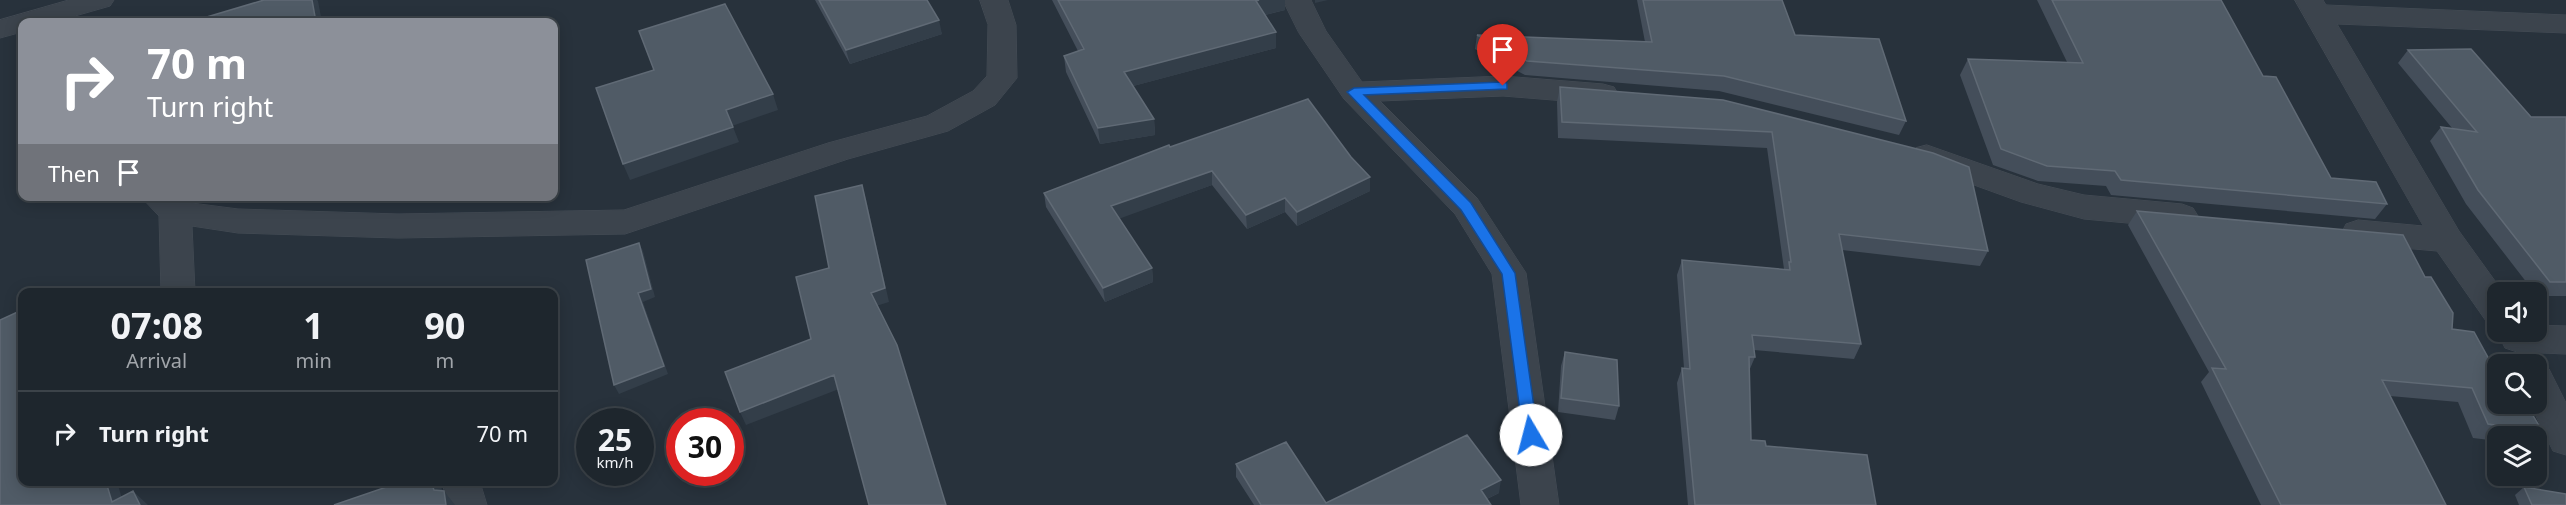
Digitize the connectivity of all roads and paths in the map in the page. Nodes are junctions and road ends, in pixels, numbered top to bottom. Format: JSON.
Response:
{"nodes":[{"id":1,"x":101,"y":0,"type":"edge"},
{"id":2,"x":994,"y":0,"type":"edge"},
{"id":3,"x":1297,"y":0,"type":"edge"},
{"id":4,"x":2313,"y":7,"type":"edge"},
{"id":5,"x":38,"y":18,"type":"edge"},
{"id":6,"x":108,"y":18,"type":"edge"},
{"id":7,"x":18,"y":24,"type":"edge"},
{"id":8,"x":2566,"y":24,"type":"edge"},
{"id":9,"x":0,"y":29,"type":"edge"},
{"id":10,"x":1354,"y":92,"type":"junction"},
{"id":11,"x":1628,"y":96,"type":"edge"},
{"id":12,"x":1900,"y":149,"type":"edge"},
{"id":13,"x":166,"y":204,"type":"edge"},
{"id":14,"x":2215,"y":219,"type":"edge"},
{"id":15,"x":2332,"y":229,"type":"edge"},
{"id":16,"x":2446,"y":240,"type":"junction"},
{"id":17,"x":177,"y":288,"type":"edge"},
{"id":18,"x":2487,"y":298,"type":"edge"},
{"id":19,"x":2547,"y":339,"type":"edge"},
{"id":20,"x":2566,"y":340,"type":"edge"},
{"id":21,"x":2547,"y":401,"type":"edge"},
{"id":22,"x":2566,"y":440,"type":"edge"},
{"id":23,"x":462,"y":486,"type":"edge"},
{"id":24,"x":468,"y":505,"type":"edge"},
{"id":25,"x":1540,"y":505,"type":"edge"}],
"edges":[{"from":1,"to":5,"type":"street"},
{"from":1,"to":6,"type":"street"},
{"from":2,"to":13,"type":"street"},
{"from":3,"to":10,"type":"street"},
{"from":4,"to":8,"type":"street"},
{"from":4,"to":16,"type":"street"},
{"from":7,"to":9,"type":"street"},
{"from":10,"to":11,"type":"street"},
{"from":10,"to":25,"type":"street"},
{"from":12,"to":14,"type":"street"},
{"from":13,"to":17,"type":"street"},
{"from":15,"to":16,"type":"street"},
{"from":16,"to":18,"type":"street"},
{"from":19,"to":20,"type":"street"},
{"from":21,"to":22,"type":"street"},
{"from":23,"to":24,"type":"street"}]}
